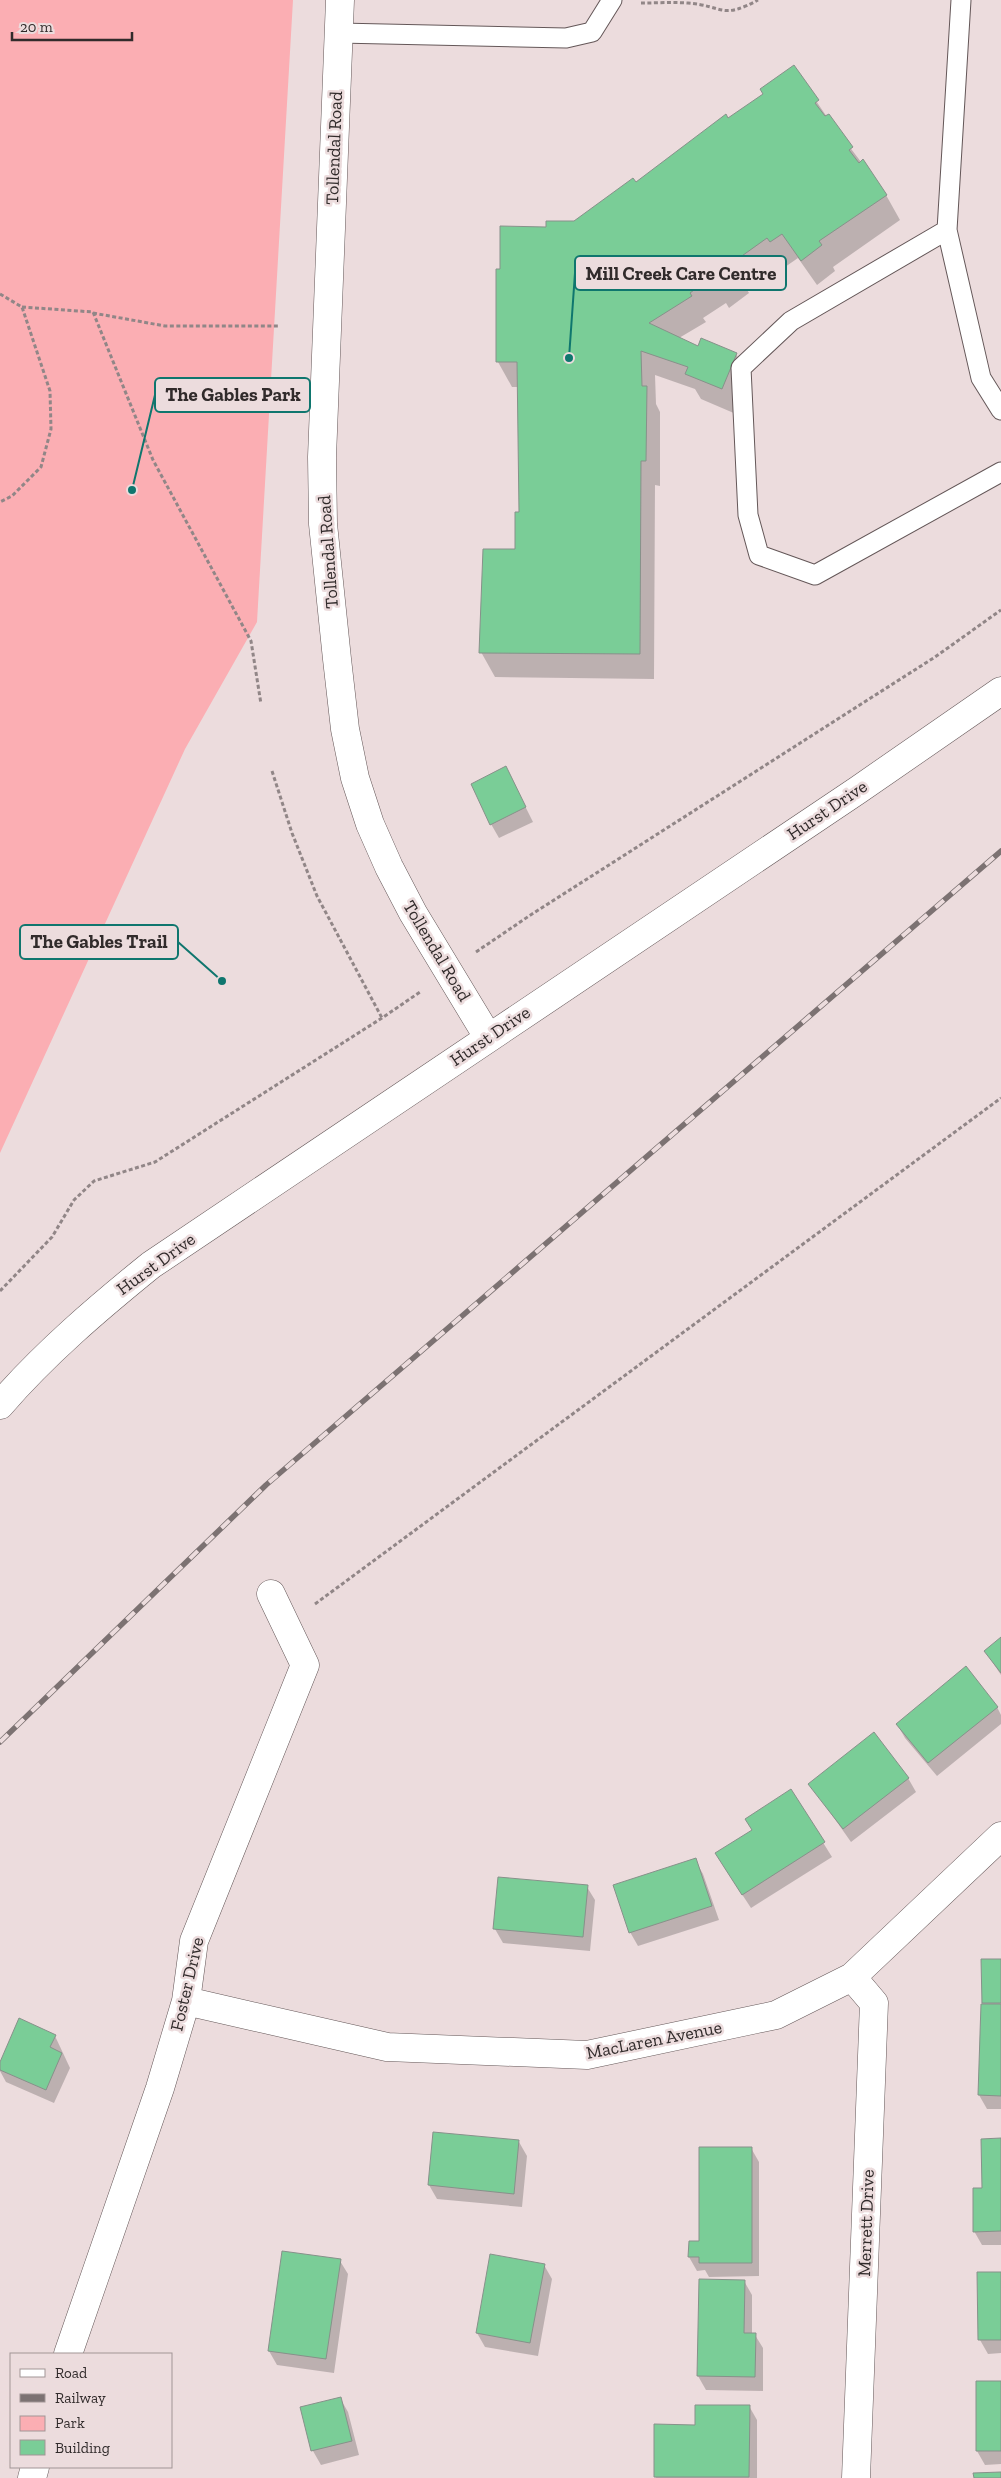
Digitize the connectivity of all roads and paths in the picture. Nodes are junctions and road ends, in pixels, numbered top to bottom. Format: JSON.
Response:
{"nodes":[{"id":1,"x":340,"y":0,"type":"edge"},
{"id":2,"x":612,"y":0,"type":"edge"},
{"id":3,"x":758,"y":0,"type":"edge"},
{"id":4,"x":961,"y":0,"type":"edge"},
{"id":5,"x":656,"y":3,"type":"dead end"},
{"id":6,"x":339,"y":33,"type":"junction"},
{"id":7,"x":947,"y":230,"type":"junction"},
{"id":8,"x":0,"y":294,"type":"edge"},
{"id":9,"x":22,"y":308,"type":"junction"},
{"id":10,"x":93,"y":312,"type":"junction"},
{"id":11,"x":278,"y":326,"type":"dead end"},
{"id":12,"x":1001,"y":410,"type":"edge"},
{"id":13,"x":1001,"y":472,"type":"edge"},
{"id":14,"x":0,"y":502,"type":"edge"},
{"id":15,"x":1001,"y":610,"type":"edge"},
{"id":16,"x":1001,"y":691,"type":"edge"},
{"id":17,"x":261,"y":704,"type":"dead end"},
{"id":18,"x":272,"y":771,"type":"dead end"},
{"id":19,"x":472,"y":955,"type":"dead end"},
{"id":20,"x":424,"y":989,"type":"dead end"},
{"id":21,"x":382,"y":1018,"type":"junction"},
{"id":22,"x":488,"y":1037,"type":"junction"},
{"id":23,"x":1001,"y":1098,"type":"edge"},
{"id":24,"x":0,"y":1291,"type":"edge"},
{"id":25,"x":0,"y":1405,"type":"edge"},
{"id":26,"x":271,"y":1594,"type":"dead end"},
{"id":27,"x":286,"y":1625,"type":"junction"},
{"id":28,"x":1001,"y":1836,"type":"edge"},
{"id":29,"x":852,"y":1977,"type":"junction"},
{"id":30,"x":186,"y":2001,"type":"junction"},
{"id":31,"x":68,"y":2353,"type":"edge"},
{"id":32,"x":856,"y":2478,"type":"edge"}],
"edges":[{"from":1,"to":6,"type":"street","name":"Tollendal Road"},
{"from":2,"to":6,"type":"lane"},
{"from":3,"to":5,"type":"path"},
{"from":4,"to":7,"type":"lane"},
{"from":6,"to":22,"type":"street","name":"Tollendal Road"},
{"from":7,"to":12,"type":"lane"},
{"from":7,"to":13,"type":"lane"},
{"from":8,"to":9,"type":"path"},
{"from":9,"to":10,"type":"path"},
{"from":9,"to":14,"type":"path"},
{"from":10,"to":11,"type":"path"},
{"from":10,"to":17,"type":"path"},
{"from":15,"to":19,"type":"path"},
{"from":16,"to":22,"type":"street","name":"Hurst Drive"},
{"from":18,"to":21,"type":"path"},
{"from":20,"to":21,"type":"path"},
{"from":21,"to":24,"type":"path"},
{"from":22,"to":25,"type":"street","name":"Hurst Drive"},
{"from":23,"to":27,"type":"path"},
{"from":26,"to":27,"type":"street","name":"Foster Drive"},
{"from":27,"to":30,"type":"street","name":"Foster Drive"},
{"from":28,"to":29,"type":"street","name":"MacLaren Avenue"},
{"from":29,"to":30,"type":"street","name":"MacLaren Avenue"},
{"from":29,"to":32,"type":"street","name":"Merrett Drive"},
{"from":30,"to":31,"type":"street","name":"Foster Drive"}]}
